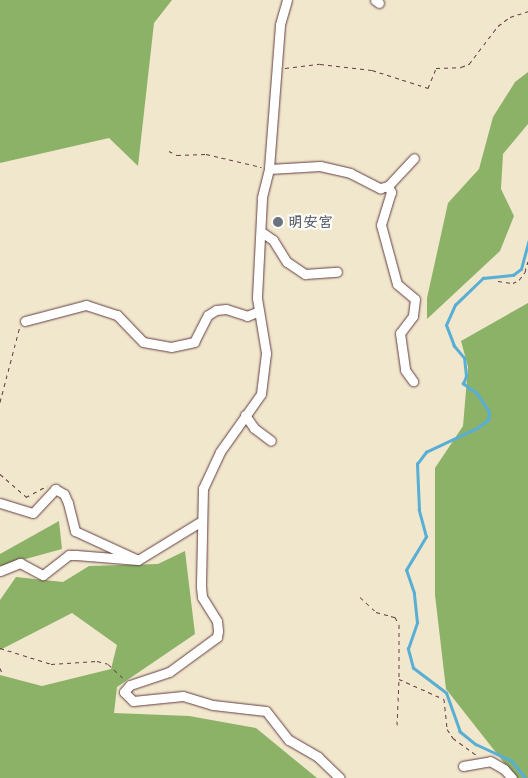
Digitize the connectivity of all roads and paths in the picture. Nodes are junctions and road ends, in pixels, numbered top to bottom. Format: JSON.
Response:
{"nodes":[{"id":1,"x":287,"y":0,"type":"edge"},
{"id":2,"x":528,"y":10,"type":"edge"},
{"id":3,"x":275,"y":69,"type":"junction"},
{"id":4,"x":169,"y":151,"type":"dead end"},
{"id":5,"x":414,"y":158,"type":"dead end"},
{"id":6,"x":269,"y":169,"type":"junction"},
{"id":7,"x":388,"y":186,"type":"junction"},
{"id":8,"x":262,"y":233,"type":"junction"},
{"id":9,"x":528,"y":261,"type":"edge"},
{"id":10,"x":337,"y":272,"type":"dead end"},
{"id":11,"x":498,"y":281,"type":"dead end"},
{"id":12,"x":257,"y":312,"type":"junction"},
{"id":13,"x":26,"y":321,"type":"joint"},
{"id":14,"x":413,"y":382,"type":"dead end"},
{"id":15,"x":0,"y":402,"type":"edge"},
{"id":16,"x":245,"y":415,"type":"junction"},
{"id":17,"x":271,"y":441,"type":"dead end"},
{"id":18,"x":0,"y":474,"type":"edge"},
{"id":19,"x":55,"y":489,"type":"junction"},
{"id":20,"x":0,"y":503,"type":"edge"},
{"id":21,"x":200,"y":522,"type":"junction"},
{"id":22,"x":138,"y":560,"type":"junction"},
{"id":23,"x":0,"y":572,"type":"edge"},
{"id":24,"x":360,"y":597,"type":"dead end"},
{"id":25,"x":0,"y":648,"type":"edge"},
{"id":26,"x":0,"y":668,"type":"edge"},
{"id":27,"x":3,"y":675,"type":"dead end"},
{"id":28,"x":399,"y":678,"type":"junction"},
{"id":29,"x":130,"y":685,"type":"junction"},
{"id":30,"x":397,"y":725,"type":"dead end"},
{"id":31,"x":490,"y":761,"type":"junction"},
{"id":32,"x":463,"y":766,"type":"dead end"},
{"id":33,"x":340,"y":778,"type":"edge"},
{"id":34,"x":512,"y":778,"type":"edge"}],
"edges":[{"from":1,"to":3,"type":"street"},
{"from":2,"to":3,"type":"path"},
{"from":3,"to":6,"type":"street"},
{"from":4,"to":6,"type":"path"},
{"from":5,"to":7,"type":"street"},
{"from":6,"to":7,"type":"street"},
{"from":6,"to":8,"type":"street"},
{"from":7,"to":14,"type":"street"},
{"from":8,"to":10,"type":"street"},
{"from":8,"to":12,"type":"street"},
{"from":9,"to":11,"type":"path"},
{"from":12,"to":13,"type":"street"},
{"from":12,"to":16,"type":"street"},
{"from":13,"to":15,"type":"path"},
{"from":16,"to":17,"type":"street"},
{"from":16,"to":21,"type":"street"},
{"from":18,"to":19,"type":"path"},
{"from":19,"to":20,"type":"street"},
{"from":19,"to":22,"type":"street"},
{"from":21,"to":22,"type":"street"},
{"from":21,"to":29,"type":"street"},
{"from":22,"to":23,"type":"street"},
{"from":24,"to":28,"type":"path"},
{"from":25,"to":29,"type":"path"},
{"from":26,"to":27,"type":"path"},
{"from":28,"to":30,"type":"path"},
{"from":28,"to":31,"type":"path"},
{"from":29,"to":33,"type":"street"},
{"from":31,"to":32,"type":"street"},
{"from":31,"to":34,"type":"street"}]}
